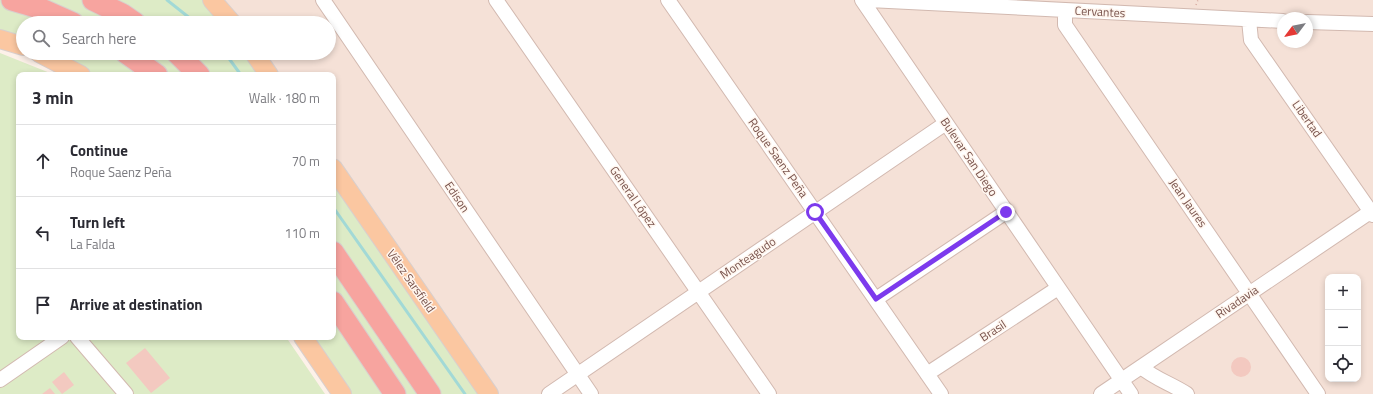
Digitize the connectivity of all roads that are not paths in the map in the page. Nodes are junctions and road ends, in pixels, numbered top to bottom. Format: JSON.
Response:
{"nodes":[{"id":1,"x":12,"y":0,"type":"edge"},
{"id":2,"x":93,"y":0,"type":"edge"},
{"id":3,"x":212,"y":0,"type":"edge"},
{"id":4,"x":323,"y":0,"type":"edge"},
{"id":5,"x":496,"y":0,"type":"edge"},
{"id":6,"x":668,"y":0,"type":"edge"},
{"id":7,"x":862,"y":0,"type":"edge"},
{"id":8,"x":869,"y":0,"type":"edge"},
{"id":9,"x":1065,"y":10,"type":"junction"},
{"id":10,"x":58,"y":16,"type":"edge"},
{"id":11,"x":125,"y":16,"type":"edge"},
{"id":12,"x":226,"y":16,"type":"edge"},
{"id":13,"x":334,"y":16,"type":"edge"},
{"id":14,"x":336,"y":19,"type":"edge"},
{"id":15,"x":1249,"y":20,"type":"junction"},
{"id":16,"x":1277,"y":21,"type":"edge"},
{"id":17,"x":1313,"y":22,"type":"edge"},
{"id":18,"x":1373,"y":24,"type":"edge"},
{"id":19,"x":0,"y":39,"type":"edge"},
{"id":20,"x":16,"y":44,"type":"edge"},
{"id":21,"x":52,"y":60,"type":"edge"},
{"id":22,"x":136,"y":60,"type":"edge"},
{"id":23,"x":184,"y":60,"type":"edge"},
{"id":24,"x":259,"y":60,"type":"edge"},
{"id":25,"x":75,"y":72,"type":"edge"},
{"id":26,"x":153,"y":72,"type":"edge"},
{"id":27,"x":196,"y":72,"type":"edge"},
{"id":28,"x":267,"y":72,"type":"edge"},
{"id":29,"x":946,"y":123,"type":"junction"},
{"id":30,"x":336,"y":172,"type":"edge"},
{"id":31,"x":815,"y":212,"type":"junction"},
{"id":32,"x":1006,"y":212,"type":"junction"},
{"id":33,"x":1372,"y":212,"type":"edge"},
{"id":34,"x":336,"y":256,"type":"edge"},
{"id":35,"x":1058,"y":288,"type":"junction"},
{"id":36,"x":699,"y":292,"type":"junction"},
{"id":37,"x":1250,"y":293,"type":"junction"},
{"id":38,"x":876,"y":299,"type":"junction"},
{"id":39,"x":336,"y":306,"type":"edge"},
{"id":40,"x":58,"y":340,"type":"edge"},
{"id":41,"x":80,"y":340,"type":"edge"},
{"id":42,"x":305,"y":340,"type":"edge"},
{"id":43,"x":1140,"y":367,"type":"junction"},
{"id":44,"x":927,"y":374,"type":"junction"},
{"id":45,"x":578,"y":375,"type":"junction"},
{"id":46,"x":0,"y":380,"type":"edge"},
{"id":47,"x":1121,"y":380,"type":"junction"},
{"id":48,"x":126,"y":394,"type":"edge"},
{"id":49,"x":342,"y":394,"type":"edge"},
{"id":50,"x":396,"y":394,"type":"edge"},
{"id":51,"x":430,"y":394,"type":"edge"},
{"id":52,"x":489,"y":394,"type":"edge"},
{"id":53,"x":550,"y":394,"type":"edge"},
{"id":54,"x":591,"y":394,"type":"edge"},
{"id":55,"x":769,"y":394,"type":"edge"},
{"id":56,"x":941,"y":394,"type":"edge"},
{"id":57,"x":1101,"y":394,"type":"edge"},
{"id":58,"x":1131,"y":394,"type":"edge"},
{"id":59,"x":1187,"y":394,"type":"edge"},
{"id":60,"x":1318,"y":394,"type":"edge"}],
"edges":[{"from":1,"to":10,"type":"highway"},
{"from":2,"to":11,"type":"highway"},
{"from":3,"to":12,"type":"main road"},
{"from":4,"to":13,"type":"street","name":"Edison"},
{"from":5,"to":36,"type":"street","name":"General López"},
{"from":6,"to":31,"type":"street","name":"Roque Saenz Peña"},
{"from":7,"to":29,"type":"street","name":"Bulevar San Diego"},
{"from":8,"to":9,"type":"street","name":"Cervantes"},
{"from":9,"to":15,"type":"street","name":"Cervantes"},
{"from":9,"to":37,"type":"street","name":"Jean Jaures"},
{"from":14,"to":45,"type":"street","name":"Edison"},
{"from":15,"to":16,"type":"street","name":"Cervantes"},
{"from":15,"to":33,"type":"street","name":"Libertad"},
{"from":17,"to":18,"type":"street"},
{"from":19,"to":20,"type":"main road"},
{"from":21,"to":25,"type":"main road"},
{"from":22,"to":26,"type":"highway"},
{"from":23,"to":27,"type":"highway"},
{"from":24,"to":28,"type":"main road"},
{"from":29,"to":31,"type":"street","name":"Monteagudo"},
{"from":29,"to":32,"type":"street","name":"Bulevar San Diego"},
{"from":30,"to":52,"type":"main road","name":"Vélez Sarsfield"},
{"from":31,"to":36,"type":"street","name":"Monteagudo"},
{"from":31,"to":38,"type":"street","name":"Roque Saenz Peña"},
{"from":32,"to":35,"type":"street","name":"Bulevar San Diego"},
{"from":32,"to":38,"type":"street"},
{"from":33,"to":37,"type":"street","name":"Rivadavia"},
{"from":34,"to":51,"type":"highway"},
{"from":35,"to":44,"type":"street","name":"Brasil"},
{"from":35,"to":47,"type":"street","name":"Bulevar San Diego"},
{"from":36,"to":45,"type":"street","name":"Monteagudo"},
{"from":36,"to":55,"type":"street","name":"General López"},
{"from":37,"to":43,"type":"street","name":"Rivadavia"},
{"from":37,"to":60,"type":"street","name":"Jean Jaures"},
{"from":38,"to":44,"type":"street","name":"Roque Saenz Peña"},
{"from":39,"to":50,"type":"highway"},
{"from":40,"to":46,"type":"street"},
{"from":41,"to":48,"type":"street"},
{"from":42,"to":49,"type":"main road"},
{"from":43,"to":47,"type":"street","name":"Rivadavia"},
{"from":43,"to":59,"type":"street"},
{"from":44,"to":56,"type":"street","name":"Roque Saenz Peña"},
{"from":45,"to":53,"type":"street","name":"Monteagudo"},
{"from":45,"to":54,"type":"street","name":"Edison"},
{"from":47,"to":57,"type":"street","name":"Rivadavia"},
{"from":47,"to":58,"type":"street","name":"Bulevar San Diego"}]}
